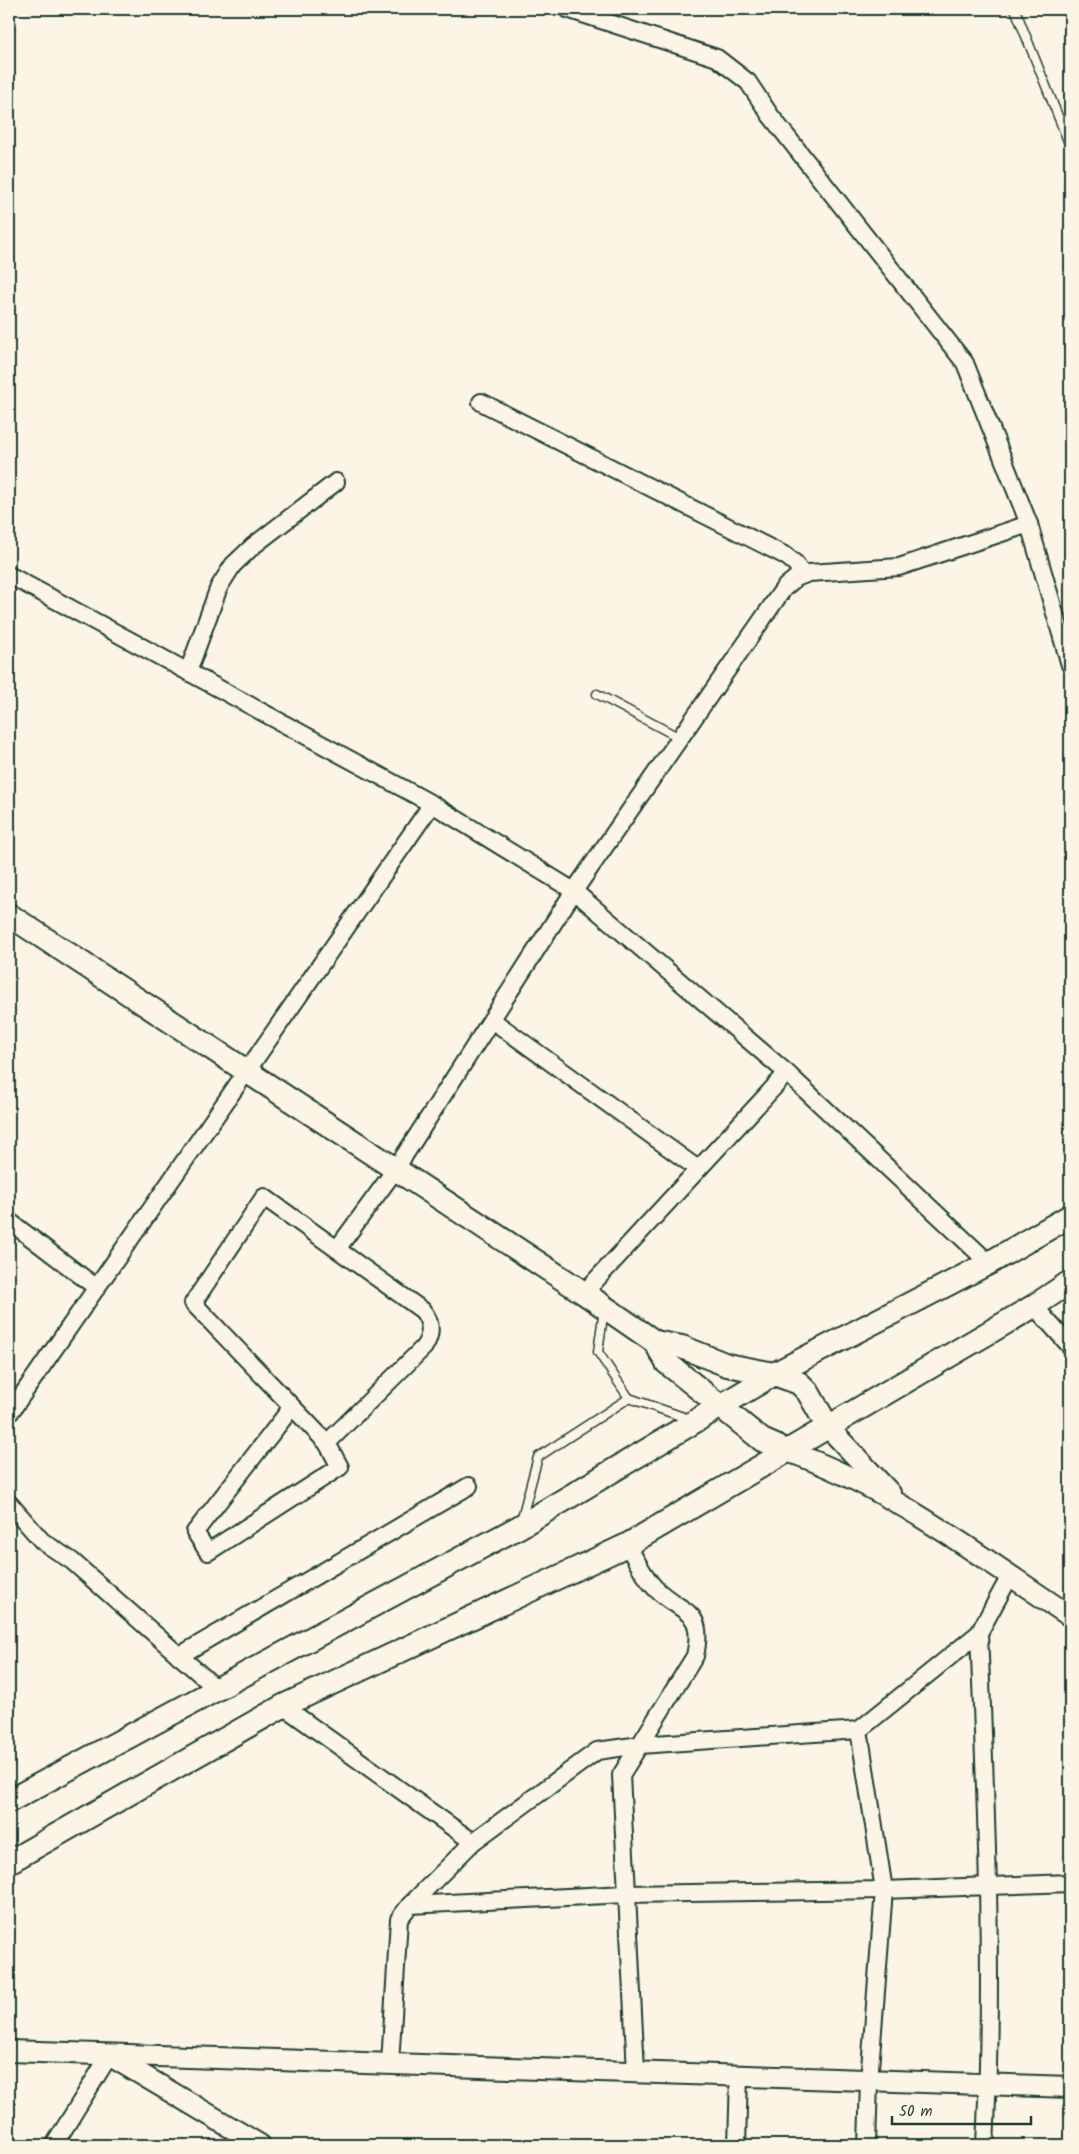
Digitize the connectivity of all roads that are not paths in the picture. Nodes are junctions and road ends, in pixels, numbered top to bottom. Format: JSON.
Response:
{"nodes":[{"id":1,"x":567,"y":9,"type":"edge"},
{"id":2,"x":1015,"y":9,"type":"edge"},
{"id":3,"x":1070,"y":146,"type":"edge"},
{"id":4,"x":481,"y":402,"type":"dead end"},
{"id":5,"x":336,"y":482,"type":"dead end"},
{"id":6,"x":1029,"y":524,"type":"junction"},
{"id":7,"x":9,"y":575,"type":"edge"},
{"id":8,"x":802,"y":575,"type":"junction"},
{"id":9,"x":1070,"y":665,"type":"edge"},
{"id":10,"x":188,"y":672,"type":"junction"},
{"id":11,"x":597,"y":694,"type":"dead end"},
{"id":12,"x":680,"y":738,"type":"junction"},
{"id":13,"x":432,"y":804,"type":"junction"},
{"id":14,"x":574,"y":891,"type":"junction"},
{"id":15,"x":9,"y":914,"type":"edge"},
{"id":16,"x":492,"y":1020,"type":"junction"},
{"id":17,"x":248,"y":1071,"type":"junction"},
{"id":18,"x":787,"y":1073,"type":"junction"},
{"id":19,"x":698,"y":1169,"type":"junction"},
{"id":20,"x":395,"y":1170,"type":"junction"},
{"id":21,"x":1070,"y":1216,"type":"edge"},
{"id":22,"x":9,"y":1221,"type":"edge"},
{"id":23,"x":337,"y":1249,"type":"junction"},
{"id":24,"x":989,"y":1263,"type":"junction"},
{"id":25,"x":1070,"y":1282,"type":"edge"},
{"id":26,"x":97,"y":1288,"type":"junction"},
{"id":27,"x":584,"y":1293,"type":"junction"},
{"id":28,"x":1034,"y":1306,"type":"junction"},
{"id":29,"x":604,"y":1307,"type":"junction"},
{"id":30,"x":655,"y":1342,"type":"junction"},
{"id":31,"x":1070,"y":1346,"type":"edge"},
{"id":32,"x":774,"y":1374,"type":"junction"},
{"id":33,"x":629,"y":1398,"type":"junction"},
{"id":34,"x":721,"y":1405,"type":"junction"},
{"id":35,"x":292,"y":1407,"type":"junction"},
{"id":36,"x":9,"y":1414,"type":"edge"},
{"id":37,"x":694,"y":1421,"type":"junction"},
{"id":38,"x":828,"y":1427,"type":"junction"},
{"id":39,"x":327,"y":1443,"type":"junction"},
{"id":40,"x":787,"y":1451,"type":"junction"},
{"id":41,"x":469,"y":1486,"type":"dead end"},
{"id":42,"x":9,"y":1503,"type":"edge"},
{"id":43,"x":904,"y":1507,"type":"junction"},
{"id":44,"x":519,"y":1527,"type":"junction"},
{"id":45,"x":627,"y":1545,"type":"junction"},
{"id":46,"x":1010,"y":1576,"type":"junction"},
{"id":47,"x":1070,"y":1616,"type":"edge"},
{"id":48,"x":979,"y":1633,"type":"junction"},
{"id":49,"x":179,"y":1656,"type":"junction"},
{"id":50,"x":217,"y":1689,"type":"junction"},
{"id":51,"x":283,"y":1706,"type":"junction"},
{"id":52,"x":860,"y":1730,"type":"junction"},
{"id":53,"x":640,"y":1745,"type":"junction"},
{"id":54,"x":9,"y":1801,"type":"edge"},
{"id":55,"x":473,"y":1842,"type":"junction"},
{"id":56,"x":9,"y":1862,"type":"edge"},
{"id":57,"x":1070,"y":1883,"type":"edge"},
{"id":58,"x":989,"y":1885,"type":"junction"},
{"id":59,"x":884,"y":1890,"type":"junction"},
{"id":60,"x":626,"y":1894,"type":"junction"},
{"id":61,"x":410,"y":1905,"type":"junction"},
{"id":62,"x":9,"y":2051,"type":"edge"},
{"id":63,"x":109,"y":2056,"type":"junction"},
{"id":64,"x":390,"y":2064,"type":"junction"},
{"id":65,"x":636,"y":2072,"type":"junction"},
{"id":66,"x":739,"y":2075,"type":"junction"},
{"id":67,"x":869,"y":2081,"type":"junction"},
{"id":68,"x":988,"y":2084,"type":"junction"},
{"id":69,"x":1070,"y":2088,"type":"edge"},
{"id":70,"x":250,"y":2143,"type":"edge"},
{"id":71,"x":54,"y":2145,"type":"edge"},
{"id":72,"x":737,"y":2145,"type":"edge"},
{"id":73,"x":867,"y":2145,"type":"edge"},
{"id":74,"x":985,"y":2145,"type":"edge"}],
"edges":[{"from":1,"to":6,"type":"street"},
{"from":2,"to":3,"type":"lane"},
{"from":4,"to":8,"type":"street"},
{"from":5,"to":10,"type":"street"},
{"from":6,"to":8,"type":"street"},
{"from":6,"to":9,"type":"street"},
{"from":7,"to":10,"type":"street"},
{"from":8,"to":12,"type":"street"},
{"from":10,"to":13,"type":"street"},
{"from":11,"to":12,"type":"lane"},
{"from":12,"to":14,"type":"street"},
{"from":13,"to":14,"type":"street"},
{"from":13,"to":17,"type":"street"},
{"from":14,"to":16,"type":"street"},
{"from":14,"to":18,"type":"street"},
{"from":15,"to":17,"type":"main road"},
{"from":16,"to":19,"type":"street"},
{"from":16,"to":20,"type":"street"},
{"from":17,"to":20,"type":"main road"},
{"from":17,"to":26,"type":"street"},
{"from":18,"to":19,"type":"street"},
{"from":18,"to":24,"type":"street"},
{"from":19,"to":27,"type":"street"},
{"from":20,"to":23,"type":"street"},
{"from":20,"to":27,"type":"main road"},
{"from":21,"to":24,"type":"main road"},
{"from":22,"to":26,"type":"street"},
{"from":23,"to":35,"type":"street"},
{"from":23,"to":39,"type":"street"},
{"from":24,"to":32,"type":"main road"},
{"from":25,"to":28,"type":"main road"},
{"from":26,"to":36,"type":"street"},
{"from":27,"to":29,"type":"main road"},
{"from":28,"to":31,"type":"street"},
{"from":28,"to":38,"type":"main road"},
{"from":29,"to":30,"type":"main road"},
{"from":29,"to":33,"type":"lane"},
{"from":30,"to":32,"type":"main road"},
{"from":30,"to":34,"type":"main road"},
{"from":32,"to":34,"type":"main road"},
{"from":32,"to":38,"type":"main road"},
{"from":33,"to":37,"type":"lane"},
{"from":33,"to":44,"type":"lane"},
{"from":34,"to":37,"type":"main road"},
{"from":34,"to":40,"type":"main road"},
{"from":35,"to":39,"type":"street"},
{"from":35,"to":39,"type":"street"},
{"from":37,"to":44,"type":"main road"},
{"from":38,"to":40,"type":"main road"},
{"from":38,"to":43,"type":"street"},
{"from":40,"to":43,"type":"street"},
{"from":40,"to":45,"type":"main road"},
{"from":41,"to":49,"type":"street"},
{"from":42,"to":49,"type":"street"},
{"from":43,"to":46,"type":"street"},
{"from":44,"to":50,"type":"main road"},
{"from":45,"to":51,"type":"main road"},
{"from":45,"to":53,"type":"street"},
{"from":46,"to":47,"type":"street"},
{"from":46,"to":48,"type":"street"},
{"from":48,"to":52,"type":"street"},
{"from":48,"to":58,"type":"street"},
{"from":49,"to":50,"type":"street"},
{"from":50,"to":54,"type":"main road"},
{"from":51,"to":55,"type":"street"},
{"from":51,"to":56,"type":"main road"},
{"from":52,"to":53,"type":"street"},
{"from":52,"to":59,"type":"street"},
{"from":53,"to":55,"type":"street"},
{"from":53,"to":60,"type":"street"},
{"from":55,"to":61,"type":"street"},
{"from":57,"to":58,"type":"street"},
{"from":58,"to":59,"type":"street"},
{"from":58,"to":68,"type":"street"},
{"from":59,"to":60,"type":"street"},
{"from":59,"to":67,"type":"street"},
{"from":60,"to":61,"type":"street"},
{"from":60,"to":65,"type":"street"},
{"from":61,"to":64,"type":"street"},
{"from":62,"to":63,"type":"street"},
{"from":63,"to":64,"type":"street"},
{"from":63,"to":70,"type":"street"},
{"from":63,"to":71,"type":"street"},
{"from":64,"to":65,"type":"street"},
{"from":65,"to":66,"type":"street"},
{"from":66,"to":67,"type":"street"},
{"from":66,"to":72,"type":"street"},
{"from":67,"to":68,"type":"street"},
{"from":67,"to":73,"type":"street"},
{"from":68,"to":69,"type":"street"},
{"from":68,"to":74,"type":"street"}]}
